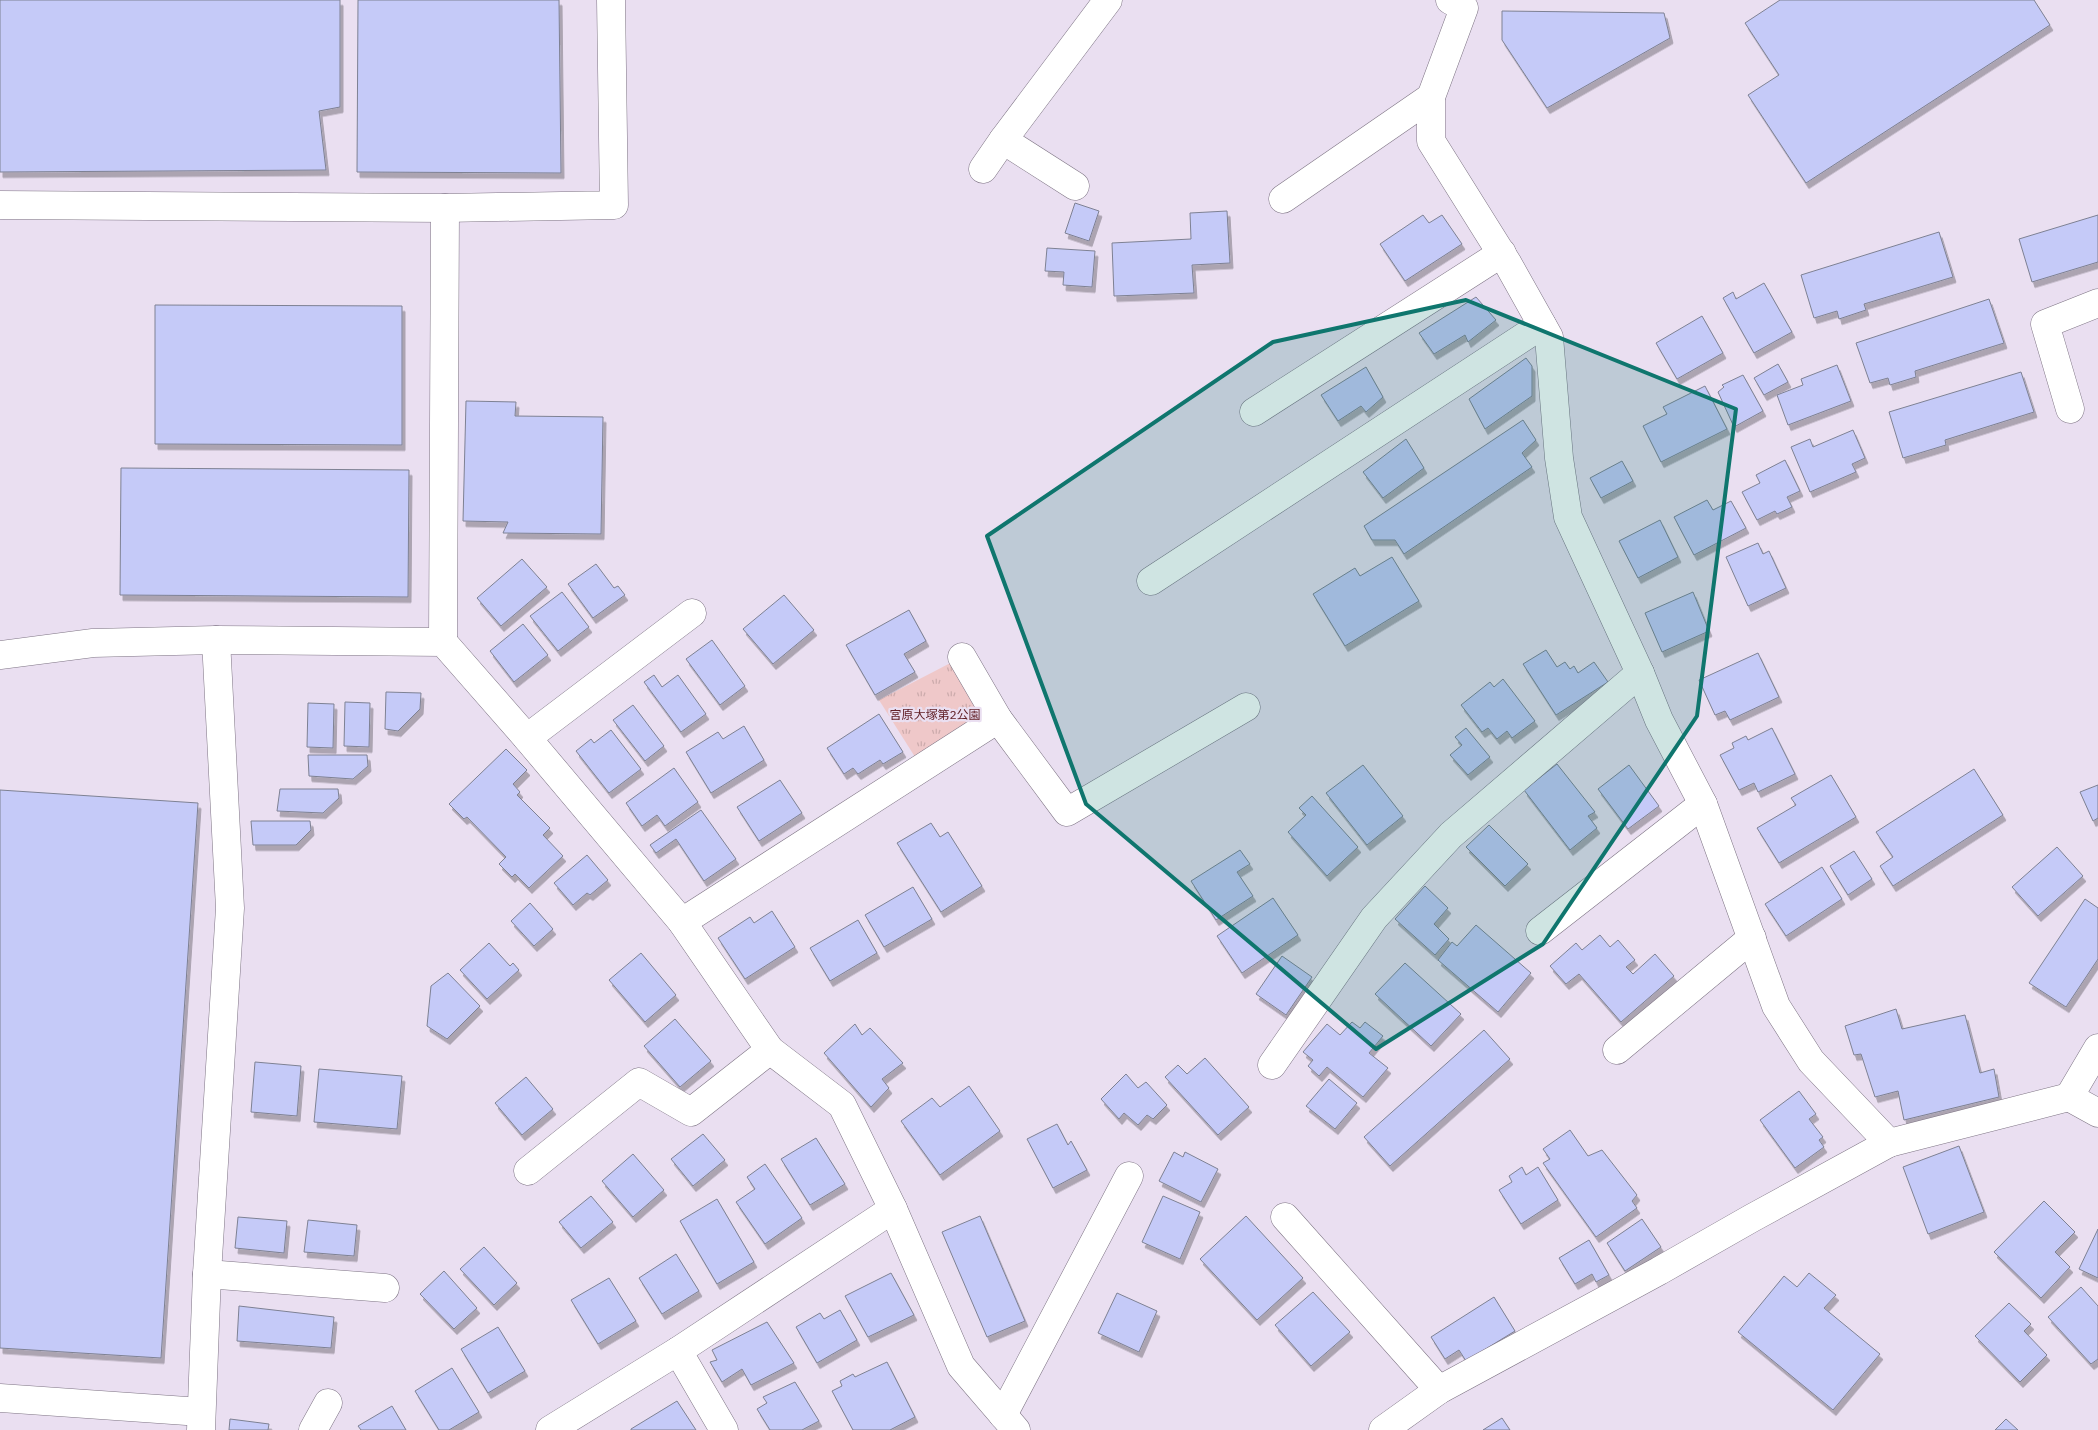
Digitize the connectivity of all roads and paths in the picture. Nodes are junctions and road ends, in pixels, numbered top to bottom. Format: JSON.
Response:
{"nodes":[{"id":1,"x":611,"y":0,"type":"edge"},
{"id":2,"x":1108,"y":0,"type":"edge"},
{"id":3,"x":1450,"y":0,"type":"edge"},
{"id":4,"x":1431,"y":97,"type":"junction"},
{"id":5,"x":1003,"y":140,"type":"junction"},
{"id":6,"x":983,"y":169,"type":"dead end"},
{"id":7,"x":1075,"y":186,"type":"dead end"},
{"id":8,"x":1283,"y":200,"type":"dead end"},
{"id":9,"x":0,"y":205,"type":"edge"},
{"id":10,"x":445,"y":208,"type":"junction"},
{"id":11,"x":1502,"y":253,"type":"junction"},
{"id":12,"x":2098,"y":303,"type":"edge"},
{"id":13,"x":1542,"y":325,"type":"junction"},
{"id":14,"x":2070,"y":409,"type":"dead end"},
{"id":15,"x":1254,"y":412,"type":"dead end"},
{"id":16,"x":1151,"y":581,"type":"dead end"},
{"id":17,"x":692,"y":612,"type":"dead end"},
{"id":18,"x":216,"y":640,"type":"junction"},
{"id":19,"x":442,"y":642,"type":"junction"},
{"id":20,"x":0,"y":655,"type":"edge"},
{"id":21,"x":962,"y":657,"type":"dead end"},
{"id":22,"x":1640,"y":673,"type":"junction"},
{"id":23,"x":1246,"y":707,"type":"dead end"},
{"id":24,"x":998,"y":719,"type":"junction"},
{"id":25,"x":527,"y":738,"type":"junction"},
{"id":26,"x":1703,"y":804,"type":"junction"},
{"id":27,"x":682,"y":922,"type":"junction"},
{"id":28,"x":1540,"y":931,"type":"dead end"},
{"id":29,"x":1752,"y":938,"type":"junction"},
{"id":30,"x":2098,"y":1048,"type":"edge"},
{"id":31,"x":770,"y":1050,"type":"junction"},
{"id":32,"x":1617,"y":1050,"type":"dead end"},
{"id":33,"x":1272,"y":1065,"type":"dead end"},
{"id":34,"x":2069,"y":1097,"type":"junction"},
{"id":35,"x":2098,"y":1113,"type":"edge"},
{"id":36,"x":1889,"y":1143,"type":"junction"},
{"id":37,"x":528,"y":1171,"type":"dead end"},
{"id":38,"x":1129,"y":1176,"type":"dead end"},
{"id":39,"x":893,"y":1208,"type":"junction"},
{"id":40,"x":1285,"y":1217,"type":"dead end"},
{"id":41,"x":207,"y":1274,"type":"junction"},
{"id":42,"x":386,"y":1288,"type":"dead end"},
{"id":43,"x":678,"y":1351,"type":"junction"},
{"id":44,"x":1439,"y":1390,"type":"junction"},
{"id":45,"x":0,"y":1398,"type":"edge"},
{"id":46,"x":328,"y":1403,"type":"dead end"},
{"id":47,"x":201,"y":1421,"type":"edge"},
{"id":48,"x":1009,"y":1422,"type":"edge"},
{"id":49,"x":313,"y":1430,"type":"edge"},
{"id":50,"x":550,"y":1430,"type":"edge"},
{"id":51,"x":724,"y":1430,"type":"edge"},
{"id":52,"x":1383,"y":1430,"type":"edge"}],
"edges":[{"from":1,"to":10,"type":"street"},
{"from":2,"to":5,"type":"street"},
{"from":3,"to":4,"type":"street"},
{"from":4,"to":8,"type":"street"},
{"from":4,"to":11,"type":"street"},
{"from":5,"to":6,"type":"street"},
{"from":5,"to":7,"type":"street"},
{"from":9,"to":10,"type":"street"},
{"from":10,"to":19,"type":"street"},
{"from":11,"to":13,"type":"street"},
{"from":11,"to":15,"type":"street"},
{"from":12,"to":14,"type":"street"},
{"from":13,"to":16,"type":"street"},
{"from":13,"to":22,"type":"street"},
{"from":17,"to":25,"type":"street"},
{"from":18,"to":19,"type":"street"},
{"from":18,"to":20,"type":"street"},
{"from":18,"to":41,"type":"street"},
{"from":19,"to":25,"type":"street"},
{"from":21,"to":24,"type":"street"},
{"from":22,"to":26,"type":"street"},
{"from":22,"to":33,"type":"street"},
{"from":23,"to":24,"type":"street"},
{"from":24,"to":27,"type":"street"},
{"from":25,"to":27,"type":"street"},
{"from":26,"to":28,"type":"street"},
{"from":26,"to":29,"type":"street"},
{"from":27,"to":31,"type":"street"},
{"from":29,"to":32,"type":"street"},
{"from":29,"to":36,"type":"street"},
{"from":30,"to":34,"type":"street"},
{"from":31,"to":37,"type":"street"},
{"from":31,"to":39,"type":"street"},
{"from":34,"to":35,"type":"street"},
{"from":34,"to":36,"type":"street"},
{"from":36,"to":44,"type":"street"},
{"from":38,"to":48,"type":"street"},
{"from":39,"to":43,"type":"street"},
{"from":39,"to":48,"type":"street"},
{"from":40,"to":44,"type":"street"},
{"from":41,"to":42,"type":"street"},
{"from":41,"to":47,"type":"street"},
{"from":43,"to":50,"type":"street"},
{"from":43,"to":51,"type":"street"},
{"from":44,"to":52,"type":"street"},
{"from":45,"to":47,"type":"street"},
{"from":46,"to":49,"type":"street"}]}
